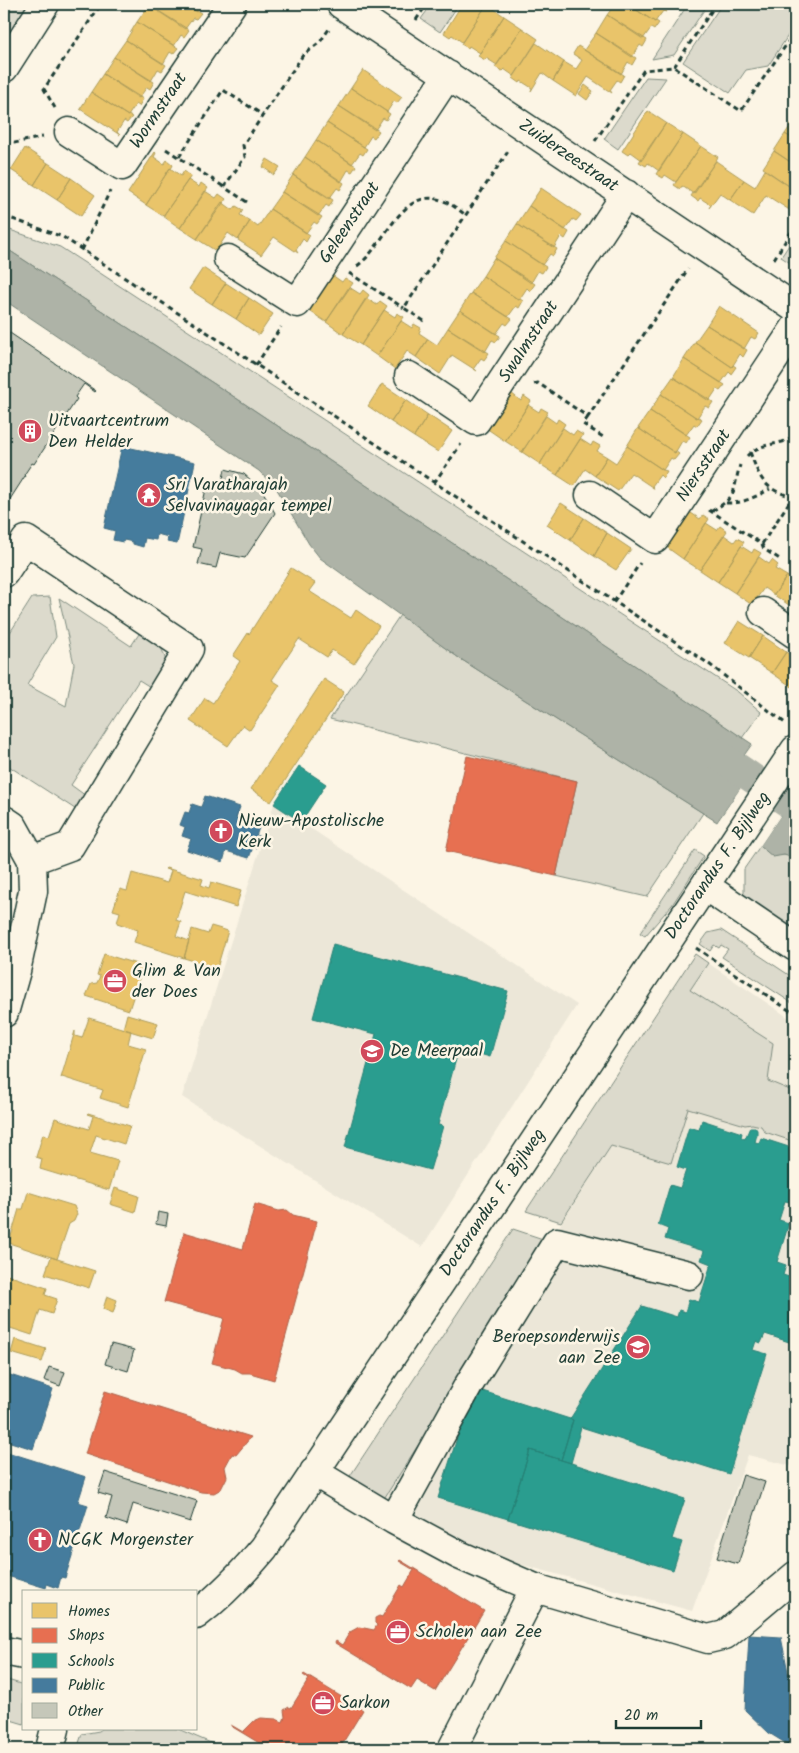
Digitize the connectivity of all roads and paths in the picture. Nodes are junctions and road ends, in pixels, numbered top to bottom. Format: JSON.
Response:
{"nodes":[{"id":1,"x":45,"y":4,"type":"edge"},
{"id":2,"x":101,"y":4,"type":"edge"},
{"id":3,"x":232,"y":4,"type":"edge"},
{"id":4,"x":716,"y":4,"type":"edge"},
{"id":5,"x":343,"y":5,"type":"edge"},
{"id":6,"x":795,"y":32,"type":"edge"},
{"id":7,"x":674,"y":67,"type":"junction"},
{"id":8,"x":4,"y":68,"type":"edge"},
{"id":9,"x":448,"y":75,"type":"junction"},
{"id":10,"x":263,"y":115,"type":"junction"},
{"id":11,"x":525,"y":127,"type":"junction"},
{"id":12,"x":68,"y":132,"type":"junction"},
{"id":13,"x":143,"y":135,"type":"junction"},
{"id":14,"x":4,"y":144,"type":"edge"},
{"id":15,"x":179,"y":157,"type":"junction"},
{"id":16,"x":580,"y":164,"type":"junction"},
{"id":17,"x":122,"y":166,"type":"junction"},
{"id":18,"x":4,"y":172,"type":"edge"},
{"id":19,"x":224,"y":187,"type":"junction"},
{"id":20,"x":626,"y":194,"type":"junction"},
{"id":21,"x":246,"y":202,"type":"dead end"},
{"id":22,"x":466,"y":215,"type":"junction"},
{"id":23,"x":4,"y":216,"type":"edge"},
{"id":24,"x":795,"y":226,"type":"edge"},
{"id":25,"x":703,"y":246,"type":"junction"},
{"id":26,"x":82,"y":250,"type":"junction"},
{"id":27,"x":228,"y":259,"type":"dead end"},
{"id":28,"x":338,"y":266,"type":"junction"},
{"id":29,"x":758,"y":283,"type":"junction"},
{"id":30,"x":296,"y":303,"type":"junction"},
{"id":31,"x":404,"y":308,"type":"junction"},
{"id":32,"x":795,"y":308,"type":"edge"},
{"id":33,"x":424,"y":321,"type":"dead end"},
{"id":34,"x":795,"y":328,"type":"edge"},
{"id":35,"x":256,"y":365,"type":"junction"},
{"id":36,"x":409,"y":376,"type":"dead end"},
{"id":37,"x":506,"y":376,"type":"junction"},
{"id":38,"x":588,"y":416,"type":"junction"},
{"id":39,"x":476,"y":421,"type":"junction"},
{"id":40,"x":795,"y":436,"type":"edge"},
{"id":41,"x":603,"y":437,"type":"dead end"},
{"id":42,"x":750,"y":452,"type":"junction"},
{"id":43,"x":434,"y":483,"type":"junction"},
{"id":44,"x":770,"y":488,"type":"junction"},
{"id":45,"x":795,"y":493,"type":"edge"},
{"id":46,"x":685,"y":494,"type":"junction"},
{"id":47,"x":590,"y":495,"type":"dead end"},
{"id":48,"x":792,"y":497,"type":"junction"},
{"id":49,"x":726,"y":503,"type":"junction"},
{"id":50,"x":712,"y":511,"type":"junction"},
{"id":51,"x":655,"y":539,"type":"junction"},
{"id":52,"x":762,"y":544,"type":"junction"},
{"id":53,"x":780,"y":560,"type":"dead end"},
{"id":54,"x":4,"y":573,"type":"edge"},
{"id":55,"x":614,"y":602,"type":"junction"},
{"id":56,"x":763,"y":612,"type":"dead end"},
{"id":57,"x":795,"y":634,"type":"edge"},
{"id":58,"x":792,"y":738,"type":"edge"},
{"id":59,"x":4,"y":820,"type":"edge"},
{"id":60,"x":32,"y":860,"type":"junction"},
{"id":61,"x":707,"y":883,"type":"junction"},
{"id":62,"x":674,"y":933,"type":"junction"},
{"id":63,"x":795,"y":947,"type":"edge"},
{"id":64,"x":6,"y":998,"type":"edge"},
{"id":65,"x":795,"y":1014,"type":"edge"},
{"id":66,"x":689,"y":1275,"type":"dead end"},
{"id":67,"x":314,"y":1472,"type":"junction"},
{"id":68,"x":394,"y":1520,"type":"junction"},
{"id":69,"x":795,"y":1576,"type":"edge"},
{"id":70,"x":535,"y":1588,"type":"junction"},
{"id":71,"x":198,"y":1614,"type":"edge"},
{"id":72,"x":4,"y":1651,"type":"edge"},
{"id":73,"x":22,"y":1655,"type":"edge"},
{"id":74,"x":55,"y":1730,"type":"edge"},
{"id":75,"x":50,"y":1749,"type":"edge"},
{"id":76,"x":452,"y":1749,"type":"edge"}],
"edges":[{"from":1,"to":8,"type":"street"},
{"from":2,"to":12,"type":"path"},
{"from":3,"to":13,"type":"street","name":"Wormstraat"},
{"from":4,"to":7,"type":"path"},
{"from":5,"to":9,"type":"street","name":"Zuiderzeestraat"},
{"from":5,"to":10,"type":"path"},
{"from":6,"to":7,"type":"path"},
{"from":7,"to":16,"type":"path"},
{"from":9,"to":11,"type":"street","name":"Zuiderzeestraat"},
{"from":9,"to":28,"type":"street","name":"Geleenstraat"},
{"from":10,"to":15,"type":"path"},
{"from":10,"to":19,"type":"path"},
{"from":11,"to":16,"type":"street","name":"Zuiderzeestraat"},
{"from":11,"to":22,"type":"path"},
{"from":12,"to":14,"type":"path"},
{"from":12,"to":17,"type":"street","name":"Wormstraat"},
{"from":13,"to":15,"type":"path"},
{"from":13,"to":17,"type":"street","name":"Wormstraat"},
{"from":14,"to":18,"type":"path"},
{"from":15,"to":19,"type":"path"},
{"from":16,"to":20,"type":"street","name":"Zuiderzeestraat"},
{"from":17,"to":26,"type":"path"},
{"from":19,"to":21,"type":"path"},
{"from":20,"to":25,"type":"street","name":"Zuiderzeestraat"},
{"from":20,"to":37,"type":"street","name":"Swalmstraat"},
{"from":22,"to":28,"type":"path"},
{"from":22,"to":31,"type":"path"},
{"from":23,"to":26,"type":"path"},
{"from":24,"to":29,"type":"path"},
{"from":25,"to":29,"type":"street","name":"Zuiderzeestraat"},
{"from":25,"to":38,"type":"path"},
{"from":26,"to":35,"type":"path"},
{"from":27,"to":30,"type":"street"},
{"from":28,"to":30,"type":"street","name":"Geleenstraat"},
{"from":28,"to":31,"type":"path"},
{"from":29,"to":32,"type":"street","name":"Zuiderzeestraat"},
{"from":30,"to":35,"type":"path"},
{"from":31,"to":33,"type":"path"},
{"from":34,"to":46,"type":"street","name":"Niersstraat"},
{"from":35,"to":43,"type":"path"},
{"from":36,"to":39,"type":"street"},
{"from":37,"to":38,"type":"path"},
{"from":37,"to":39,"type":"street","name":"Swalmstraat"},
{"from":38,"to":41,"type":"path"},
{"from":39,"to":43,"type":"path"},
{"from":40,"to":42,"type":"path"},
{"from":42,"to":44,"type":"path"},
{"from":42,"to":49,"type":"path"},
{"from":43,"to":55,"type":"path"},
{"from":44,"to":48,"type":"path"},
{"from":44,"to":49,"type":"path"},
{"from":45,"to":48,"type":"path"},
{"from":46,"to":50,"type":"path"},
{"from":46,"to":51,"type":"street","name":"Niersstraat"},
{"from":47,"to":51,"type":"street"},
{"from":48,"to":52,"type":"path"},
{"from":49,"to":50,"type":"path"},
{"from":50,"to":52,"type":"path"},
{"from":51,"to":55,"type":"path"},
{"from":52,"to":53,"type":"path"},
{"from":54,"to":60,"type":"street"},
{"from":55,"to":58,"type":"path"},
{"from":56,"to":57,"type":"street"},
{"from":58,"to":61,"type":"street","name":"Doctorandus F. Bijlweg"},
{"from":59,"to":60,"type":"street"},
{"from":60,"to":64,"type":"street"},
{"from":61,"to":62,"type":"street","name":"Doctorandus F. Bijlweg"},
{"from":61,"to":63,"type":"street"},
{"from":62,"to":65,"type":"path"},
{"from":62,"to":67,"type":"street","name":"Doctorandus F. Bijlweg"},
{"from":66,"to":68,"type":"street"},
{"from":67,"to":68,"type":"street"},
{"from":67,"to":71,"type":"street","name":"Doctorandus F. Bijlweg"},
{"from":68,"to":70,"type":"street"},
{"from":69,"to":70,"type":"street"},
{"from":70,"to":76,"type":"street"},
{"from":72,"to":73,"type":"street"},
{"from":74,"to":75,"type":"street"}]}
